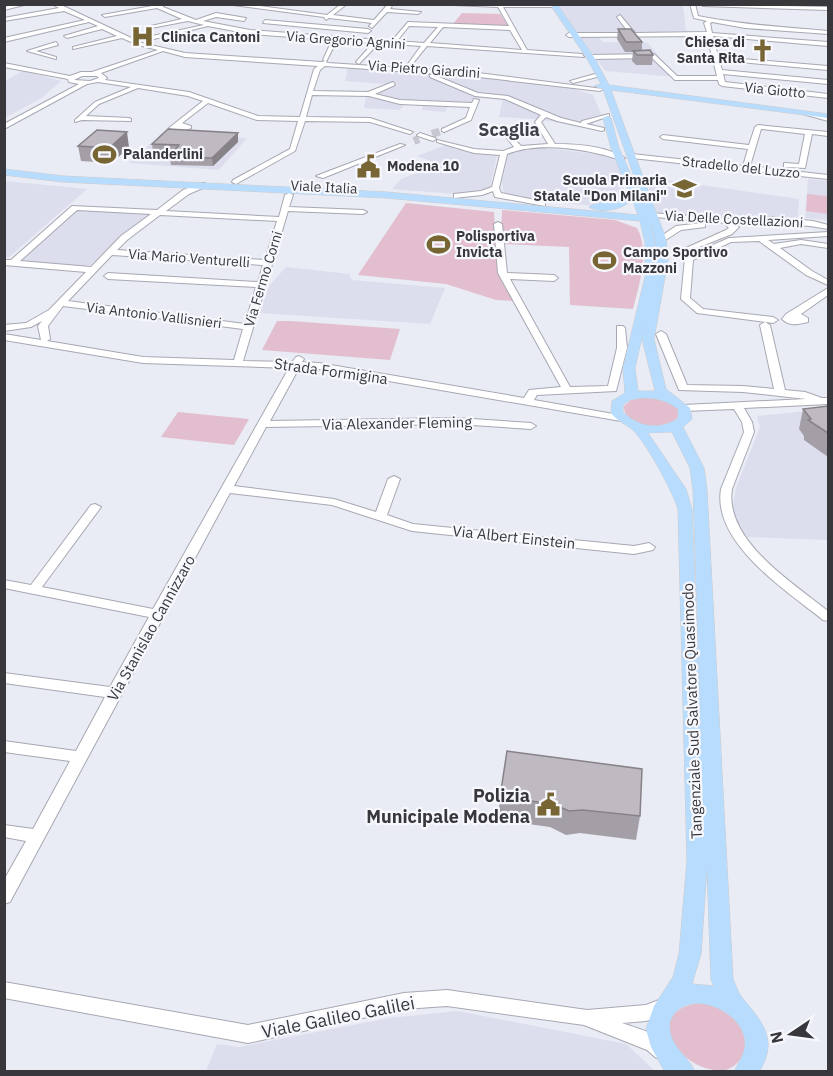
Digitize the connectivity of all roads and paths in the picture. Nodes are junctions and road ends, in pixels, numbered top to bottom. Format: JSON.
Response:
{"nodes":[{"id":1,"x":26,"y":4,"type":"edge"},
{"id":2,"x":54,"y":4,"type":"edge"},
{"id":3,"x":168,"y":4,"type":"edge"},
{"id":4,"x":227,"y":4,"type":"edge"},
{"id":5,"x":289,"y":4,"type":"edge"},
{"id":6,"x":345,"y":4,"type":"edge"},
{"id":7,"x":391,"y":4,"type":"edge"},
{"id":8,"x":433,"y":4,"type":"edge"},
{"id":9,"x":692,"y":4,"type":"edge"},
{"id":10,"x":703,"y":4,"type":"edge"},
{"id":11,"x":465,"y":5,"type":"edge"},
{"id":12,"x":551,"y":5,"type":"edge"},
{"id":13,"x":155,"y":6,"type":"edge"},
{"id":14,"x":499,"y":6,"type":"edge"},
{"id":15,"x":63,"y":7,"type":"edge"},
{"id":16,"x":4,"y":9,"type":"edge"},
{"id":17,"x":828,"y":9,"type":"edge"},
{"id":18,"x":387,"y":10,"type":"junction"},
{"id":19,"x":279,"y":12,"type":"junction"},
{"id":20,"x":418,"y":12,"type":"dead end"},
{"id":21,"x":459,"y":13,"type":"dead end"},
{"id":22,"x":105,"y":15,"type":"dead end"},
{"id":23,"x":327,"y":17,"type":"junction"},
{"id":24,"x":620,"y":17,"type":"dead end"},
{"id":25,"x":244,"y":19,"type":"dead end"},
{"id":26,"x":4,"y":20,"type":"edge"},
{"id":27,"x":188,"y":20,"type":"junction"},
{"id":28,"x":454,"y":20,"type":"dead end"},
{"id":29,"x":711,"y":20,"type":"junction"},
{"id":30,"x":88,"y":21,"type":"junction"},
{"id":31,"x":195,"y":22,"type":"junction"},
{"id":32,"x":265,"y":22,"type":"junction"},
{"id":33,"x":376,"y":22,"type":"junction"},
{"id":34,"x":209,"y":26,"type":"junction"},
{"id":35,"x":441,"y":26,"type":"junction"},
{"id":36,"x":449,"y":26,"type":"junction"},
{"id":37,"x":102,"y":27,"type":"junction"},
{"id":38,"x":153,"y":27,"type":"dead end"},
{"id":39,"x":314,"y":27,"type":"junction"},
{"id":40,"x":513,"y":28,"type":"junction"},
{"id":41,"x":368,"y":31,"type":"junction"},
{"id":42,"x":250,"y":32,"type":"junction"},
{"id":43,"x":828,"y":32,"type":"edge"},
{"id":44,"x":4,"y":33,"type":"edge"},
{"id":45,"x":633,"y":34,"type":"junction"},
{"id":46,"x":709,"y":34,"type":"junction"},
{"id":47,"x":572,"y":35,"type":"junction"},
{"id":48,"x":22,"y":36,"type":"junction"},
{"id":49,"x":67,"y":36,"type":"dead end"},
{"id":50,"x":122,"y":36,"type":"junction"},
{"id":51,"x":154,"y":37,"type":"dead end"},
{"id":52,"x":301,"y":37,"type":"junction"},
{"id":53,"x":335,"y":39,"type":"junction"},
{"id":54,"x":4,"y":40,"type":"edge"},
{"id":55,"x":359,"y":40,"type":"junction"},
{"id":56,"x":472,"y":40,"type":"dead end"},
{"id":57,"x":377,"y":42,"type":"junction"},
{"id":58,"x":393,"y":43,"type":"junction"},
{"id":59,"x":140,"y":44,"type":"junction"},
{"id":60,"x":828,"y":44,"type":"edge"},
{"id":61,"x":425,"y":45,"type":"junction"},
{"id":62,"x":75,"y":48,"type":"dead end"},
{"id":63,"x":466,"y":48,"type":"junction"},
{"id":64,"x":649,"y":49,"type":"edge"},
{"id":65,"x":164,"y":50,"type":"junction"},
{"id":66,"x":525,"y":51,"type":"junction"},
{"id":67,"x":146,"y":55,"type":"junction"},
{"id":68,"x":154,"y":55,"type":"junction"},
{"id":69,"x":185,"y":55,"type":"junction"},
{"id":70,"x":586,"y":56,"type":"junction"},
{"id":71,"x":654,"y":56,"type":"junction"},
{"id":72,"x":54,"y":58,"type":"dead end"},
{"id":73,"x":715,"y":58,"type":"junction"},
{"id":74,"x":325,"y":62,"type":"junction"},
{"id":75,"x":359,"y":62,"type":"dead end"},
{"id":76,"x":4,"y":65,"type":"edge"},
{"id":77,"x":407,"y":68,"type":"junction"},
{"id":78,"x":828,"y":68,"type":"edge"},
{"id":79,"x":480,"y":72,"type":"junction"},
{"id":80,"x":461,"y":73,"type":"junction"},
{"id":81,"x":49,"y":74,"type":"junction"},
{"id":82,"x":81,"y":74,"type":"junction"},
{"id":83,"x":93,"y":74,"type":"junction"},
{"id":84,"x":531,"y":77,"type":"junction"},
{"id":85,"x":720,"y":78,"type":"junction"},
{"id":86,"x":102,"y":79,"type":"junction"},
{"id":87,"x":444,"y":79,"type":"junction"},
{"id":88,"x":74,"y":80,"type":"junction"},
{"id":89,"x":568,"y":81,"type":"junction"},
{"id":90,"x":828,"y":82,"type":"edge"},
{"id":91,"x":85,"y":83,"type":"junction"},
{"id":92,"x":393,"y":84,"type":"dead end"},
{"id":93,"x":601,"y":86,"type":"junction"},
{"id":94,"x":136,"y":87,"type":"junction"},
{"id":95,"x":127,"y":91,"type":"junction"},
{"id":96,"x":309,"y":93,"type":"junction"},
{"id":97,"x":369,"y":94,"type":"junction"},
{"id":98,"x":477,"y":95,"type":"junction"},
{"id":99,"x":828,"y":96,"type":"edge"},
{"id":100,"x":171,"y":97,"type":"dead end"},
{"id":101,"x":208,"y":100,"type":"junction"},
{"id":102,"x":630,"y":100,"type":"dead end"},
{"id":103,"x":621,"y":103,"type":"dead end"},
{"id":104,"x":474,"y":105,"type":"junction"},
{"id":105,"x":715,"y":105,"type":"junction"},
{"id":106,"x":793,"y":112,"type":"junction"},
{"id":107,"x":545,"y":114,"type":"junction"},
{"id":108,"x":607,"y":115,"type":"junction"},
{"id":109,"x":828,"y":118,"type":"edge"},
{"id":110,"x":129,"y":120,"type":"dead end"},
{"id":111,"x":301,"y":120,"type":"junction"},
{"id":112,"x":559,"y":120,"type":"junction"},
{"id":113,"x":4,"y":121,"type":"edge"},
{"id":114,"x":176,"y":125,"type":"dead end"},
{"id":115,"x":605,"y":126,"type":"junction"},
{"id":116,"x":4,"y":127,"type":"edge"},
{"id":117,"x":502,"y":129,"type":"dead end"},
{"id":118,"x":667,"y":129,"type":"dead end"},
{"id":119,"x":444,"y":130,"type":"tunnel mouth"},
{"id":120,"x":410,"y":132,"type":"tunnel mouth"},
{"id":121,"x":809,"y":132,"type":"junction"},
{"id":122,"x":828,"y":134,"type":"edge"},
{"id":123,"x":663,"y":137,"type":"junction"},
{"id":124,"x":518,"y":147,"type":"junction"},
{"id":125,"x":554,"y":147,"type":"junction"},
{"id":126,"x":752,"y":147,"type":"junction"},
{"id":127,"x":615,"y":148,"type":"junction"},
{"id":128,"x":600,"y":151,"type":"junction"},
{"id":129,"x":630,"y":152,"type":"junction"},
{"id":130,"x":504,"y":153,"type":"junction"},
{"id":131,"x":621,"y":158,"type":"junction"},
{"id":132,"x":653,"y":158,"type":"junction"},
{"id":133,"x":779,"y":164,"type":"dead end"},
{"id":134,"x":4,"y":167,"type":"edge"},
{"id":135,"x":746,"y":168,"type":"junction"},
{"id":136,"x":4,"y":172,"type":"edge"},
{"id":137,"x":320,"y":176,"type":"dead end"},
{"id":138,"x":828,"y":177,"type":"edge"},
{"id":139,"x":254,"y":179,"type":"junction"},
{"id":140,"x":168,"y":184,"type":"junction"},
{"id":141,"x":202,"y":185,"type":"junction"},
{"id":142,"x":495,"y":188,"type":"junction"},
{"id":143,"x":633,"y":189,"type":"junction"},
{"id":144,"x":289,"y":195,"type":"dead end"},
{"id":145,"x":457,"y":196,"type":"junction"},
{"id":146,"x":172,"y":202,"type":"junction"},
{"id":147,"x":564,"y":206,"type":"junction"},
{"id":148,"x":542,"y":207,"type":"junction"},
{"id":149,"x":285,"y":208,"type":"junction"},
{"id":150,"x":363,"y":212,"type":"dead end"},
{"id":151,"x":160,"y":213,"type":"junction"},
{"id":152,"x":649,"y":217,"type":"junction"},
{"id":153,"x":281,"y":219,"type":"junction"},
{"id":154,"x":813,"y":223,"type":"junction"},
{"id":155,"x":498,"y":224,"type":"dead end"},
{"id":156,"x":713,"y":224,"type":"junction"},
{"id":157,"x":730,"y":225,"type":"junction"},
{"id":158,"x":828,"y":227,"type":"edge"},
{"id":159,"x":798,"y":228,"type":"junction"},
{"id":160,"x":784,"y":236,"type":"junction"},
{"id":161,"x":822,"y":236,"type":"edge"},
{"id":162,"x":759,"y":237,"type":"junction"},
{"id":163,"x":656,"y":241,"type":"junction"},
{"id":164,"x":828,"y":246,"type":"edge"},
{"id":165,"x":773,"y":247,"type":"junction"},
{"id":166,"x":109,"y":252,"type":"junction"},
{"id":167,"x":690,"y":258,"type":"junction"},
{"id":168,"x":268,"y":262,"type":"junction"},
{"id":169,"x":9,"y":263,"type":"edge"},
{"id":170,"x":92,"y":270,"type":"junction"},
{"id":171,"x":108,"y":276,"type":"dead end"},
{"id":172,"x":505,"y":276,"type":"junction"},
{"id":173,"x":554,"y":278,"type":"dead end"},
{"id":174,"x":828,"y":283,"type":"edge"},
{"id":175,"x":262,"y":285,"type":"junction"},
{"id":176,"x":828,"y":291,"type":"edge"},
{"id":177,"x":58,"y":306,"type":"junction"},
{"id":178,"x":769,"y":323,"type":"junction"},
{"id":179,"x":248,"y":327,"type":"junction"},
{"id":180,"x":620,"y":328,"type":"dead end"},
{"id":181,"x":4,"y":330,"type":"edge"},
{"id":182,"x":661,"y":334,"type":"dead end"},
{"id":183,"x":4,"y":337,"type":"edge"},
{"id":184,"x":45,"y":339,"type":"junction"},
{"id":185,"x":87,"y":351,"type":"junction"},
{"id":186,"x":239,"y":360,"type":"junction"},
{"id":187,"x":298,"y":362,"type":"junction"},
{"id":188,"x":567,"y":390,"type":"junction"},
{"id":189,"x":757,"y":392,"type":"junction"},
{"id":190,"x":780,"y":393,"type":"junction"},
{"id":191,"x":632,"y":395,"type":"junction"},
{"id":192,"x":666,"y":396,"type":"junction"},
{"id":193,"x":528,"y":401,"type":"junction"},
{"id":194,"x":824,"y":402,"type":"edge"},
{"id":195,"x":765,"y":404,"type":"junction"},
{"id":196,"x":739,"y":409,"type":"junction"},
{"id":197,"x":619,"y":411,"type":"junction"},
{"id":198,"x":682,"y":418,"type":"junction"},
{"id":199,"x":264,"y":424,"type":"junction"},
{"id":200,"x":531,"y":426,"type":"dead end"},
{"id":201,"x":637,"y":427,"type":"junction"},
{"id":202,"x":394,"y":479,"type":"dead end"},
{"id":203,"x":228,"y":489,"type":"junction"},
{"id":204,"x":95,"y":507,"type":"dead end"},
{"id":205,"x":381,"y":515,"type":"junction"},
{"id":206,"x":649,"y":547,"type":"dead end"},
{"id":207,"x":6,"y":586,"type":"edge"},
{"id":208,"x":34,"y":590,"type":"junction"},
{"id":209,"x":157,"y":614,"type":"junction"},
{"id":210,"x":828,"y":617,"type":"edge"},
{"id":211,"x":4,"y":678,"type":"edge"},
{"id":212,"x":115,"y":693,"type":"junction"},
{"id":213,"x":4,"y":746,"type":"edge"},
{"id":214,"x":80,"y":757,"type":"junction"},
{"id":215,"x":4,"y":831,"type":"edge"},
{"id":216,"x":37,"y":836,"type":"junction"},
{"id":217,"x":4,"y":897,"type":"edge"},
{"id":218,"x":4,"y":990,"type":"edge"},
{"id":219,"x":668,"y":1004,"type":"junction"},
{"id":220,"x":734,"y":1004,"type":"junction"},
{"id":221,"x":584,"y":1017,"type":"junction"},
{"id":222,"x":671,"y":1063,"type":"edge"},
{"id":223,"x":748,"y":1069,"type":"edge"},
{"id":224,"x":683,"y":1071,"type":"edge"}],
"edges":[{"from":1,"to":16,"type":"street"},
{"from":2,"to":15,"type":"street","name":"Via Pietro Giardini"},
{"from":3,"to":13,"type":"street"},
{"from":4,"to":19,"type":"street"},
{"from":5,"to":19,"type":"street"},
{"from":6,"to":23,"type":"street"},
{"from":7,"to":18,"type":"street"},
{"from":8,"to":11,"type":"street"},
{"from":9,"to":29,"type":"street"},
{"from":10,"to":17,"type":"street"},
{"from":11,"to":14,"type":"street"},
{"from":11,"to":21,"type":"street"},
{"from":12,"to":14,"type":"street"},
{"from":12,"to":47,"type":"main road"},
{"from":13,"to":22,"type":"street"},
{"from":13,"to":27,"type":"street","name":"Via Gregorio Agnini"},
{"from":14,"to":40,"type":"street"},
{"from":15,"to":26,"type":"street"},
{"from":15,"to":30,"type":"street","name":"Via Pietro Giardini"},
{"from":15,"to":65,"type":"street","name":"Via Pietro Giardini"},
{"from":18,"to":20,"type":"street"},
{"from":18,"to":33,"type":"street"},
{"from":19,"to":23,"type":"street"},
{"from":19,"to":32,"type":"street"},
{"from":23,"to":33,"type":"street"},
{"from":23,"to":39,"type":"street"},
{"from":24,"to":45,"type":"street"},
{"from":25,"to":31,"type":"street"},
{"from":27,"to":31,"type":"street","name":"Via Gregorio Agnini"},
{"from":27,"to":38,"type":"street"},
{"from":28,"to":36,"type":"street"},
{"from":29,"to":43,"type":"street"},
{"from":29,"to":46,"type":"street"},
{"from":30,"to":37,"type":"street","name":"Via Pietro Giardini"},
{"from":30,"to":48,"type":"street"},
{"from":31,"to":34,"type":"street","name":"Via Gregorio Agnini"},
{"from":32,"to":39,"type":"street"},
{"from":32,"to":42,"type":"street"},
{"from":33,"to":41,"type":"street"},
{"from":34,"to":42,"type":"street","name":"Via Gregorio Agnini"},
{"from":34,"to":51,"type":"street"},
{"from":35,"to":36,"type":"street"},
{"from":35,"to":58,"type":"street"},
{"from":35,"to":61,"type":"street"},
{"from":36,"to":40,"type":"street"},
{"from":37,"to":49,"type":"street"},
{"from":37,"to":50,"type":"street","name":"Via Pietro Giardini"},
{"from":39,"to":41,"type":"street"},
{"from":39,"to":52,"type":"street"},
{"from":40,"to":66,"type":"street"},
{"from":41,"to":55,"type":"street"},
{"from":42,"to":52,"type":"street","name":"Via Gregorio Agnini"},
{"from":44,"to":48,"type":"street"},
{"from":45,"to":46,"type":"street"},
{"from":45,"to":47,"type":"street"},
{"from":46,"to":60,"type":"street"},
{"from":46,"to":73,"type":"street"},
{"from":47,"to":70,"type":"main road"},
{"from":48,"to":54,"type":"street"},
{"from":48,"to":72,"type":"street"},
{"from":50,"to":59,"type":"street","name":"Via Pietro Giardini"},
{"from":50,"to":62,"type":"street"},
{"from":52,"to":53,"type":"street","name":"Via Gregorio Agnini"},
{"from":53,"to":55,"type":"street","name":"Via Gregorio Agnini"},
{"from":53,"to":74,"type":"street"},
{"from":55,"to":57,"type":"street","name":"Via Gregorio Agnini"},
{"from":56,"to":63,"type":"street"},
{"from":57,"to":58,"type":"street","name":"Via Gregorio Agnini"},
{"from":57,"to":75,"type":"street"},
{"from":58,"to":61,"type":"street","name":"Via Gregorio Agnini"},
{"from":59,"to":65,"type":"street","name":"Via Pietro Giardini"},
{"from":59,"to":67,"type":"street"},
{"from":61,"to":63,"type":"street","name":"Via Gregorio Agnini"},
{"from":61,"to":77,"type":"street"},
{"from":63,"to":66,"type":"street","name":"Via Gregorio Agnini"},
{"from":64,"to":71,"type":"street"},
{"from":65,"to":67,"type":"street"},
{"from":65,"to":68,"type":"street"},
{"from":65,"to":69,"type":"street","name":"Via Pietro Giardini"},
{"from":65,"to":74,"type":"street","name":"Via Pietro Giardini"},
{"from":66,"to":70,"type":"street","name":"Via Gregorio Agnini"},
{"from":67,"to":83,"type":"street"},
{"from":68,"to":69,"type":"street"},
{"from":68,"to":86,"type":"street"},
{"from":69,"to":74,"type":"street","name":"Via Pietro Giardini"},
{"from":70,"to":71,"type":"street","name":"Via Gregorio Agnini"},
{"from":70,"to":93,"type":"main road"},
{"from":71,"to":85,"type":"street"},
{"from":73,"to":78,"type":"street"},
{"from":73,"to":85,"type":"street"},
{"from":74,"to":77,"type":"street","name":"Via Pietro Giardini"},
{"from":74,"to":96,"type":"street"},
{"from":76,"to":81,"type":"street"},
{"from":77,"to":79,"type":"street","name":"Via Pietro Giardini"},
{"from":77,"to":80,"type":"street","name":"Via Pietro Giardini"},
{"from":77,"to":87,"type":"street"},
{"from":79,"to":84,"type":"street","name":"Via Pietro Giardini"},
{"from":79,"to":84,"type":"street"},
{"from":80,"to":84,"type":"street","name":"Via Pietro Giardini"},
{"from":80,"to":87,"type":"street"},
{"from":81,"to":82,"type":"street"},
{"from":81,"to":88,"type":"street"},
{"from":82,"to":83,"type":"street"},
{"from":82,"to":88,"type":"street"},
{"from":83,"to":86,"type":"street"},
{"from":84,"to":89,"type":"street","name":"Via Pietro Giardini"},
{"from":84,"to":93,"type":"street"},
{"from":85,"to":90,"type":"street"},
{"from":85,"to":99,"type":"street","name":"Via Giotto"},
{"from":86,"to":91,"type":"street"},
{"from":86,"to":94,"type":"street"},
{"from":87,"to":98,"type":"street"},
{"from":88,"to":91,"type":"street"},
{"from":88,"to":113,"type":"street"},
{"from":89,"to":93,"type":"street","name":"Via Pietro Giardini"},
{"from":89,"to":93,"type":"street"},
{"from":91,"to":116,"type":"street"},
{"from":92,"to":97,"type":"street"},
{"from":93,"to":105,"type":"main road","name":"Via Pietro Giardini"},
{"from":93,"to":106,"type":"main road","name":"Via Pietro Giardini"},
{"from":93,"to":108,"type":"main road"},
{"from":93,"to":115,"type":"main road"},
{"from":94,"to":95,"type":"street"},
{"from":94,"to":101,"type":"street"},
{"from":95,"to":100,"type":"street"},
{"from":95,"to":110,"type":"street"},
{"from":96,"to":97,"type":"street"},
{"from":96,"to":111,"type":"street"},
{"from":97,"to":104,"type":"street"},
{"from":98,"to":104,"type":"street"},
{"from":98,"to":107,"type":"street"},
{"from":101,"to":111,"type":"street"},
{"from":101,"to":114,"type":"street"},
{"from":102,"to":105,"type":"main road"},
{"from":103,"to":115,"type":"main road"},
{"from":104,"to":119,"type":"street"},
{"from":105,"to":106,"type":"main road","name":"Via Pietro Giardini"},
{"from":106,"to":109,"type":"main road","name":"Via Pietro Giardini"},
{"from":107,"to":112,"type":"street"},
{"from":107,"to":125,"type":"street"},
{"from":108,"to":115,"type":"main road"},
{"from":108,"to":115,"type":"street"},
{"from":111,"to":120,"type":"street"},
{"from":111,"to":139,"type":"street"},
{"from":112,"to":115,"type":"street"},
{"from":112,"to":115,"type":"street"},
{"from":115,"to":127,"type":"main road"},
{"from":115,"to":129,"type":"main road"},
{"from":117,"to":124,"type":"street"},
{"from":118,"to":123,"type":"street"},
{"from":121,"to":122,"type":"street"},
{"from":121,"to":126,"type":"street"},
{"from":121,"to":133,"type":"street"},
{"from":123,"to":126,"type":"street"},
{"from":123,"to":132,"type":"street"},
{"from":124,"to":125,"type":"street"},
{"from":124,"to":130,"type":"street"},
{"from":125,"to":128,"type":"street"},
{"from":126,"to":135,"type":"street"},
{"from":127,"to":128,"type":"street"},
{"from":127,"to":131,"type":"main road"},
{"from":128,"to":131,"type":"street"},
{"from":129,"to":132,"type":"street","name":"Stradello del Luzzo"},
{"from":129,"to":152,"type":"main road"},
{"from":130,"to":137,"type":"street"},
{"from":130,"to":142,"type":"street"},
{"from":131,"to":143,"type":"main road"},
{"from":132,"to":135,"type":"street","name":"Stradello del Luzzo"},
{"from":134,"to":139,"type":"main road","name":"Viale Italia"},
{"from":135,"to":138,"type":"street","name":"Stradello del Luzzo"},
{"from":136,"to":140,"type":"main road","name":"Viale Italia"},
{"from":139,"to":145,"type":"main road","name":"Viale Italia"},
{"from":140,"to":141,"type":"main road","name":"Viale Italia"},
{"from":140,"to":146,"type":"street"},
{"from":141,"to":146,"type":"street"},
{"from":141,"to":148,"type":"main road","name":"Viale Italia"},
{"from":142,"to":145,"type":"street"},
{"from":142,"to":148,"type":"street"},
{"from":143,"to":147,"type":"main road"},
{"from":143,"to":152,"type":"main road"},
{"from":144,"to":149,"type":"street","name":"Via Fermo Corni"},
{"from":145,"to":148,"type":"main road","name":"Viale Italia"},
{"from":146,"to":151,"type":"street"},
{"from":147,"to":148,"type":"main road","name":"Viale Italia"},
{"from":147,"to":152,"type":"main road","name":"Viale Italia"},
{"from":148,"to":152,"type":"main road"},
{"from":148,"to":163,"type":"main road"},
{"from":149,"to":150,"type":"street"},
{"from":149,"to":153,"type":"street","name":"Via Fermo Corni"},
{"from":151,"to":153,"type":"street"},
{"from":151,"to":166,"type":"street"},
{"from":151,"to":169,"type":"street"},
{"from":152,"to":154,"type":"street","name":"Via Delle Costellazioni"},
{"from":152,"to":156,"type":"street","name":"Via Delle Costellazioni"},
{"from":152,"to":163,"type":"main road"},
{"from":153,"to":168,"type":"street","name":"Via Fermo Corni"},
{"from":154,"to":158,"type":"street","name":"Via Delle Costellazioni"},
{"from":154,"to":159,"type":"street"},
{"from":155,"to":172,"type":"street"},
{"from":156,"to":157,"type":"street","name":"Via Delle Costellazioni"},
{"from":156,"to":163,"type":"street","name":"Via Delle Costellazioni"},
{"from":157,"to":159,"type":"street","name":"Via Delle Costellazioni"},
{"from":157,"to":167,"type":"street","name":"Via Delle Costellazioni"},
{"from":159,"to":160,"type":"street","name":"Via Delle Costellazioni"},
{"from":159,"to":161,"type":"street"},
{"from":160,"to":161,"type":"street","name":"Via Delle Costellazioni"},
{"from":160,"to":162,"type":"street","name":"Via Delle Costellazioni"},
{"from":162,"to":165,"type":"street","name":"Via Delle Costellazioni"},
{"from":162,"to":167,"type":"street","name":"Via Delle Costellazioni"},
{"from":163,"to":191,"type":"main road"},
{"from":163,"to":192,"type":"main road"},
{"from":164,"to":165,"type":"street","name":"Via Delle Costellazioni"},
{"from":165,"to":174,"type":"street","name":"Via Delle Costellazioni"},
{"from":166,"to":168,"type":"street","name":"Via Mario Venturelli"},
{"from":166,"to":170,"type":"street"},
{"from":167,"to":178,"type":"street"},
{"from":168,"to":175,"type":"street","name":"Via Fermo Corni"},
{"from":169,"to":170,"type":"street"},
{"from":170,"to":177,"type":"street"},
{"from":171,"to":175,"type":"street"},
{"from":172,"to":173,"type":"street"},
{"from":172,"to":188,"type":"street"},
{"from":175,"to":179,"type":"street","name":"Via Fermo Corni"},
{"from":176,"to":178,"type":"street"},
{"from":177,"to":179,"type":"street","name":"Via Antonio Vallisnieri"},
{"from":177,"to":181,"type":"street"},
{"from":177,"to":184,"type":"street"},
{"from":178,"to":190,"type":"street"},
{"from":179,"to":186,"type":"street","name":"Via Fermo Corni"},
{"from":180,"to":188,"type":"street"},
{"from":181,"to":184,"type":"street","name":"Strada Formigina"},
{"from":182,"to":189,"type":"street"},
{"from":183,"to":185,"type":"street","name":"Strada Formigina"},
{"from":184,"to":185,"type":"street","name":"Strada Formigina"},
{"from":185,"to":186,"type":"street","name":"Strada Formigina"},
{"from":186,"to":187,"type":"street","name":"Strada Formigina"},
{"from":187,"to":193,"type":"street","name":"Strada Formigina"},
{"from":187,"to":199,"type":"street","name":"Via Stanislao Cannizzaro"},
{"from":188,"to":193,"type":"street"},
{"from":189,"to":190,"type":"street"},
{"from":189,"to":195,"type":"street"},
{"from":190,"to":194,"type":"street"},
{"from":191,"to":192,"type":"main road"},
{"from":191,"to":197,"type":"main road"},
{"from":192,"to":198,"type":"main road"},
{"from":193,"to":197,"type":"street","name":"Strada Formigina"},
{"from":194,"to":195,"type":"street"},
{"from":194,"to":196,"type":"street"},
{"from":195,"to":196,"type":"street"},
{"from":196,"to":198,"type":"street"},
{"from":196,"to":210,"type":"street"},
{"from":197,"to":201,"type":"main road"},
{"from":198,"to":201,"type":"main road"},
{"from":198,"to":220,"type":"main road","name":"Tangenziale Sud Salvatore Quasimodo"},
{"from":199,"to":200,"type":"street","name":"Via Alexander Fleming"},
{"from":199,"to":203,"type":"street","name":"Via Stanislao Cannizzaro"},
{"from":201,"to":219,"type":"main road","name":"Tangenziale Sud Salvatore Quasimodo"},
{"from":202,"to":205,"type":"street"},
{"from":203,"to":205,"type":"street","name":"Via Albert Einstein"},
{"from":203,"to":209,"type":"street","name":"Via Stanislao Cannizzaro"},
{"from":204,"to":208,"type":"street"},
{"from":205,"to":206,"type":"street","name":"Via Albert Einstein"},
{"from":207,"to":208,"type":"street"},
{"from":208,"to":209,"type":"street"},
{"from":209,"to":212,"type":"street","name":"Via Stanislao Cannizzaro"},
{"from":211,"to":212,"type":"street"},
{"from":212,"to":214,"type":"street","name":"Via Stanislao Cannizzaro"},
{"from":213,"to":214,"type":"street"},
{"from":214,"to":216,"type":"street","name":"Via Stanislao Cannizzaro"},
{"from":215,"to":216,"type":"street"},
{"from":216,"to":217,"type":"street","name":"Via Stanislao Cannizzaro"},
{"from":218,"to":221,"type":"street","name":"Viale Galileo Galilei"},
{"from":219,"to":220,"type":"main road"},
{"from":219,"to":221,"type":"street"},
{"from":219,"to":222,"type":"main road","name":"Tangenziale Sud Salvatore Quasimodo"},
{"from":220,"to":223,"type":"main road","name":"Tangenziale Sud Salvatore Quasimodo"},
{"from":221,"to":222,"type":"street","name":"Viale Galileo Galilei"},
{"from":222,"to":224,"type":"main road"}]}
